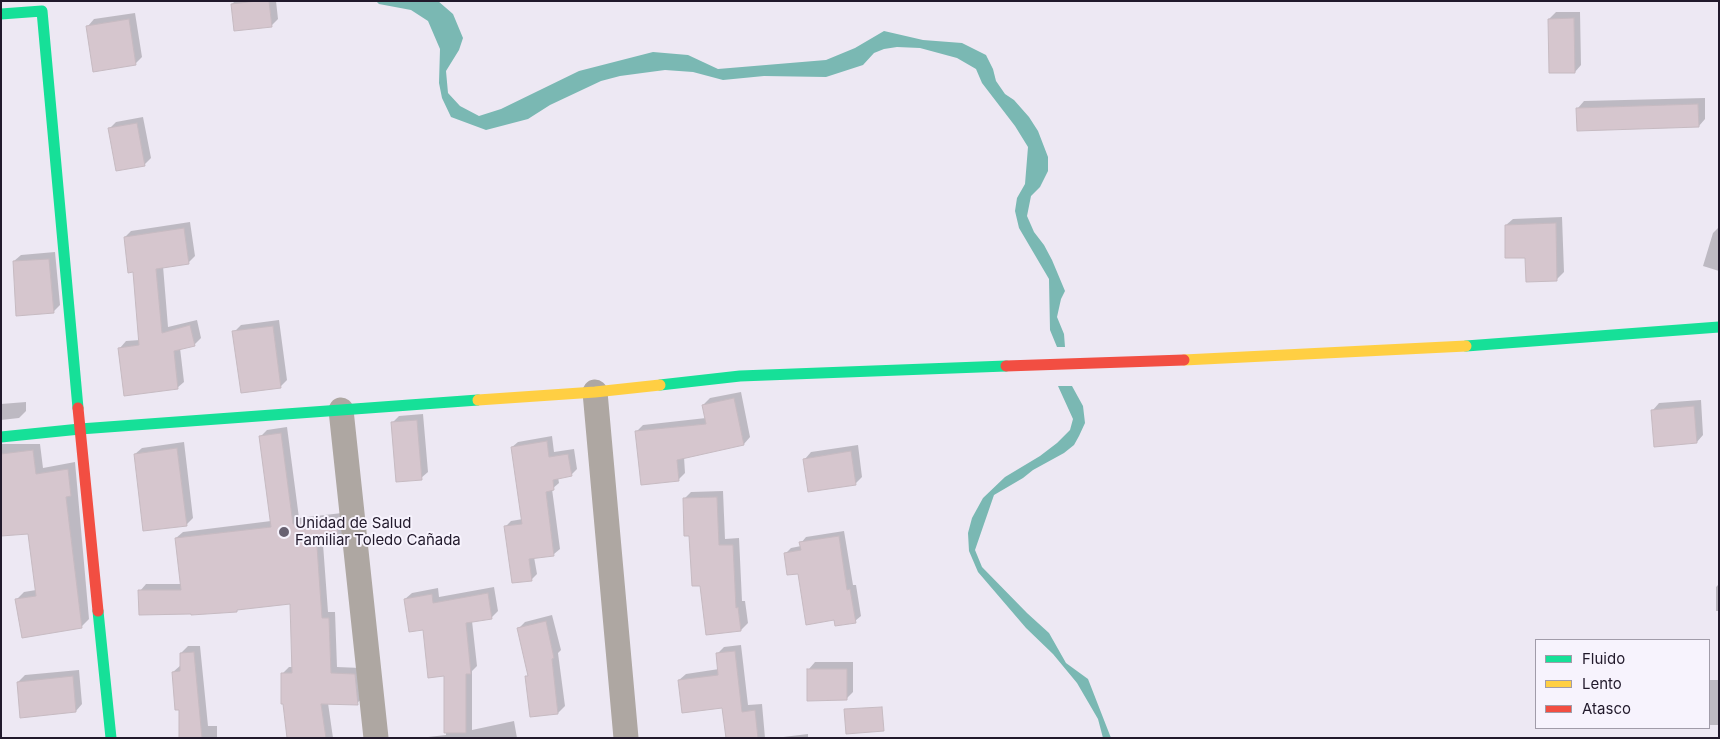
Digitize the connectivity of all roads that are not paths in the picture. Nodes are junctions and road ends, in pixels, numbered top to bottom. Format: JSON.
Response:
{"nodes":[{"id":1,"x":1,"y":14,"type":"edge"},
{"id":2,"x":1719,"y":327,"type":"edge"},
{"id":3,"x":595,"y":392,"type":"junction"},
{"id":4,"x":341,"y":410,"type":"junction"},
{"id":5,"x":80,"y":429,"type":"junction"},
{"id":6,"x":1,"y":437,"type":"edge"},
{"id":7,"x":111,"y":738,"type":"edge"},
{"id":8,"x":376,"y":738,"type":"edge"},
{"id":9,"x":626,"y":738,"type":"edge"}],
"edges":[{"from":1,"to":5,"type":"street"},
{"from":2,"to":3,"type":"street"},
{"from":3,"to":4,"type":"street"},
{"from":3,"to":9,"type":"street"},
{"from":4,"to":5,"type":"street"},
{"from":4,"to":8,"type":"street"},
{"from":5,"to":6,"type":"street"},
{"from":5,"to":7,"type":"street"}]}
